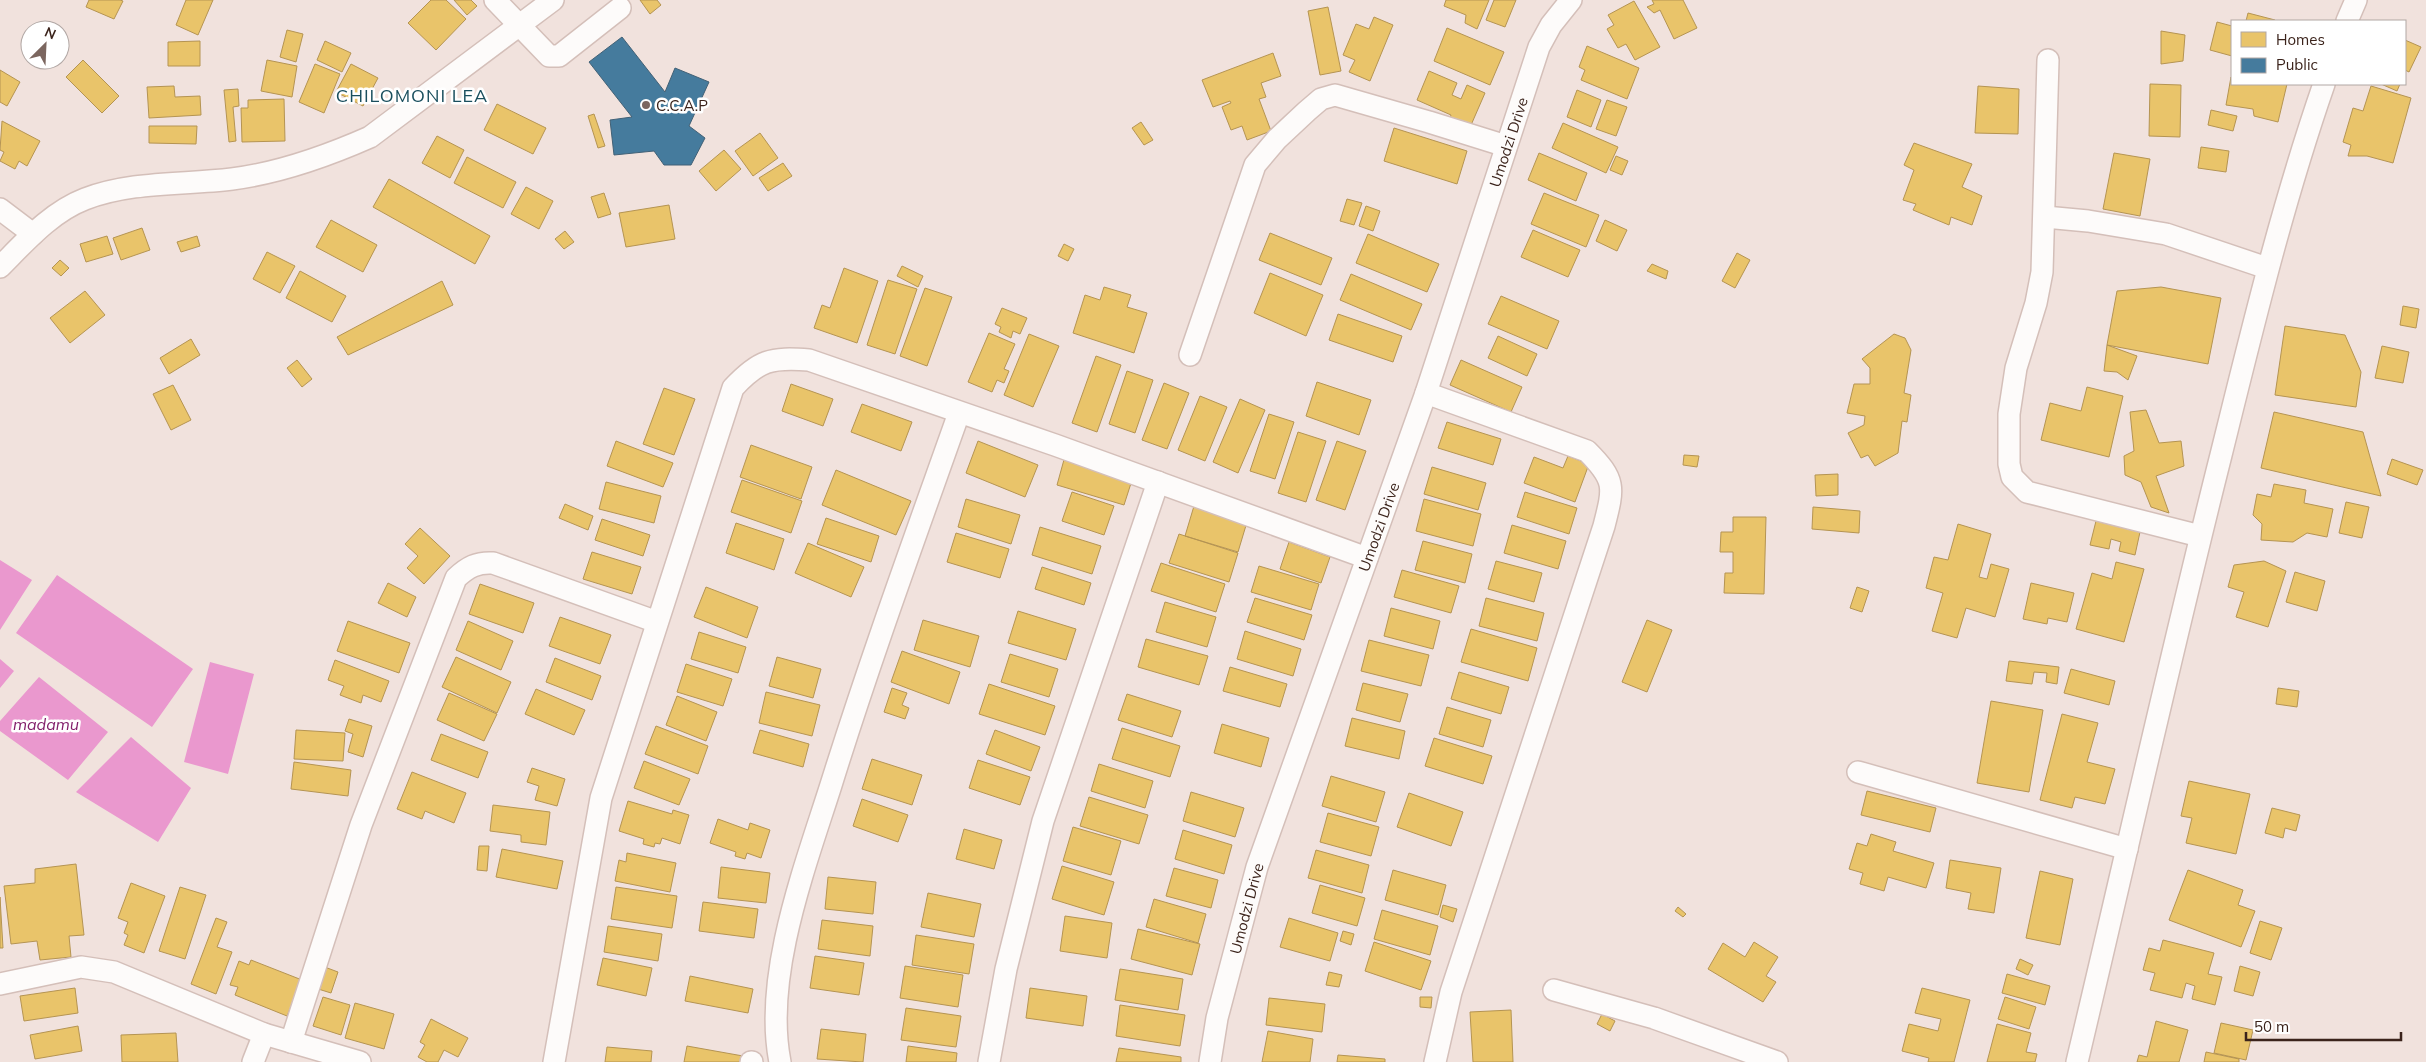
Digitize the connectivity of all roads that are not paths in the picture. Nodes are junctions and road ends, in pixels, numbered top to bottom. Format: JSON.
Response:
{"nodes":[{"id":1,"x":495,"y":0,"type":"edge"},
{"id":2,"x":553,"y":0,"type":"edge"},
{"id":3,"x":1571,"y":0,"type":"edge"},
{"id":4,"x":2356,"y":0,"type":"edge"},
{"id":5,"x":620,"y":8,"type":"dead end"},
{"id":6,"x":2347,"y":20,"type":"edge"},
{"id":7,"x":520,"y":26,"type":"junction"},
{"id":8,"x":2048,"y":60,"type":"dead end"},
{"id":9,"x":2324,"y":85,"type":"edge"},
{"id":10,"x":1506,"y":146,"type":"junction"},
{"id":11,"x":0,"y":210,"type":"edge"},
{"id":12,"x":2045,"y":217,"type":"junction"},
{"id":13,"x":33,"y":234,"type":"junction"},
{"id":14,"x":0,"y":267,"type":"edge"},
{"id":15,"x":2267,"y":268,"type":"junction"},
{"id":16,"x":1190,"y":355,"type":"dead end"},
{"id":17,"x":1426,"y":392,"type":"junction"},
{"id":18,"x":958,"y":413,"type":"junction"},
{"id":19,"x":1158,"y":482,"type":"junction"},
{"id":20,"x":2200,"y":536,"type":"junction"},
{"id":21,"x":1367,"y":558,"type":"junction"},
{"id":22,"x":657,"y":622,"type":"junction"},
{"id":23,"x":1858,"y":772,"type":"dead end"},
{"id":24,"x":2127,"y":849,"type":"junction"},
{"id":25,"x":0,"y":984,"type":"edge"},
{"id":26,"x":1554,"y":990,"type":"dead end"},
{"id":27,"x":264,"y":1034,"type":"junction"},
{"id":28,"x":291,"y":1042,"type":"junction"},
{"id":29,"x":254,"y":1062,"type":"edge"},
{"id":30,"x":360,"y":1062,"type":"edge"},
{"id":31,"x":554,"y":1062,"type":"edge"},
{"id":32,"x":780,"y":1062,"type":"edge"},
{"id":33,"x":989,"y":1062,"type":"edge"},
{"id":34,"x":1210,"y":1062,"type":"edge"},
{"id":35,"x":1435,"y":1062,"type":"edge"},
{"id":36,"x":1777,"y":1062,"type":"edge"},
{"id":37,"x":2077,"y":1062,"type":"edge"}],
"edges":[{"from":1,"to":7,"type":"street"},
{"from":2,"to":7,"type":"street"},
{"from":3,"to":10,"type":"street","name":"Umodzi Drive"},
{"from":4,"to":6,"type":"street"},
{"from":5,"to":7,"type":"street"},
{"from":7,"to":13,"type":"street"},
{"from":8,"to":12,"type":"street"},
{"from":9,"to":15,"type":"street"},
{"from":10,"to":16,"type":"street"},
{"from":10,"to":17,"type":"street","name":"Umodzi Drive"},
{"from":11,"to":13,"type":"street"},
{"from":12,"to":15,"type":"street"},
{"from":12,"to":20,"type":"street"},
{"from":13,"to":14,"type":"street"},
{"from":15,"to":20,"type":"street"},
{"from":17,"to":21,"type":"street","name":"Umodzi Drive"},
{"from":17,"to":35,"type":"street"},
{"from":18,"to":19,"type":"street"},
{"from":18,"to":22,"type":"street"},
{"from":18,"to":32,"type":"street"},
{"from":19,"to":21,"type":"street"},
{"from":19,"to":33,"type":"street"},
{"from":20,"to":24,"type":"street"},
{"from":21,"to":34,"type":"street","name":"Umodzi Drive"},
{"from":22,"to":28,"type":"street"},
{"from":22,"to":31,"type":"street"},
{"from":23,"to":24,"type":"street"},
{"from":24,"to":37,"type":"street"},
{"from":25,"to":27,"type":"street"},
{"from":26,"to":36,"type":"street"},
{"from":27,"to":28,"type":"street"},
{"from":27,"to":29,"type":"street"},
{"from":28,"to":30,"type":"street"}]}
